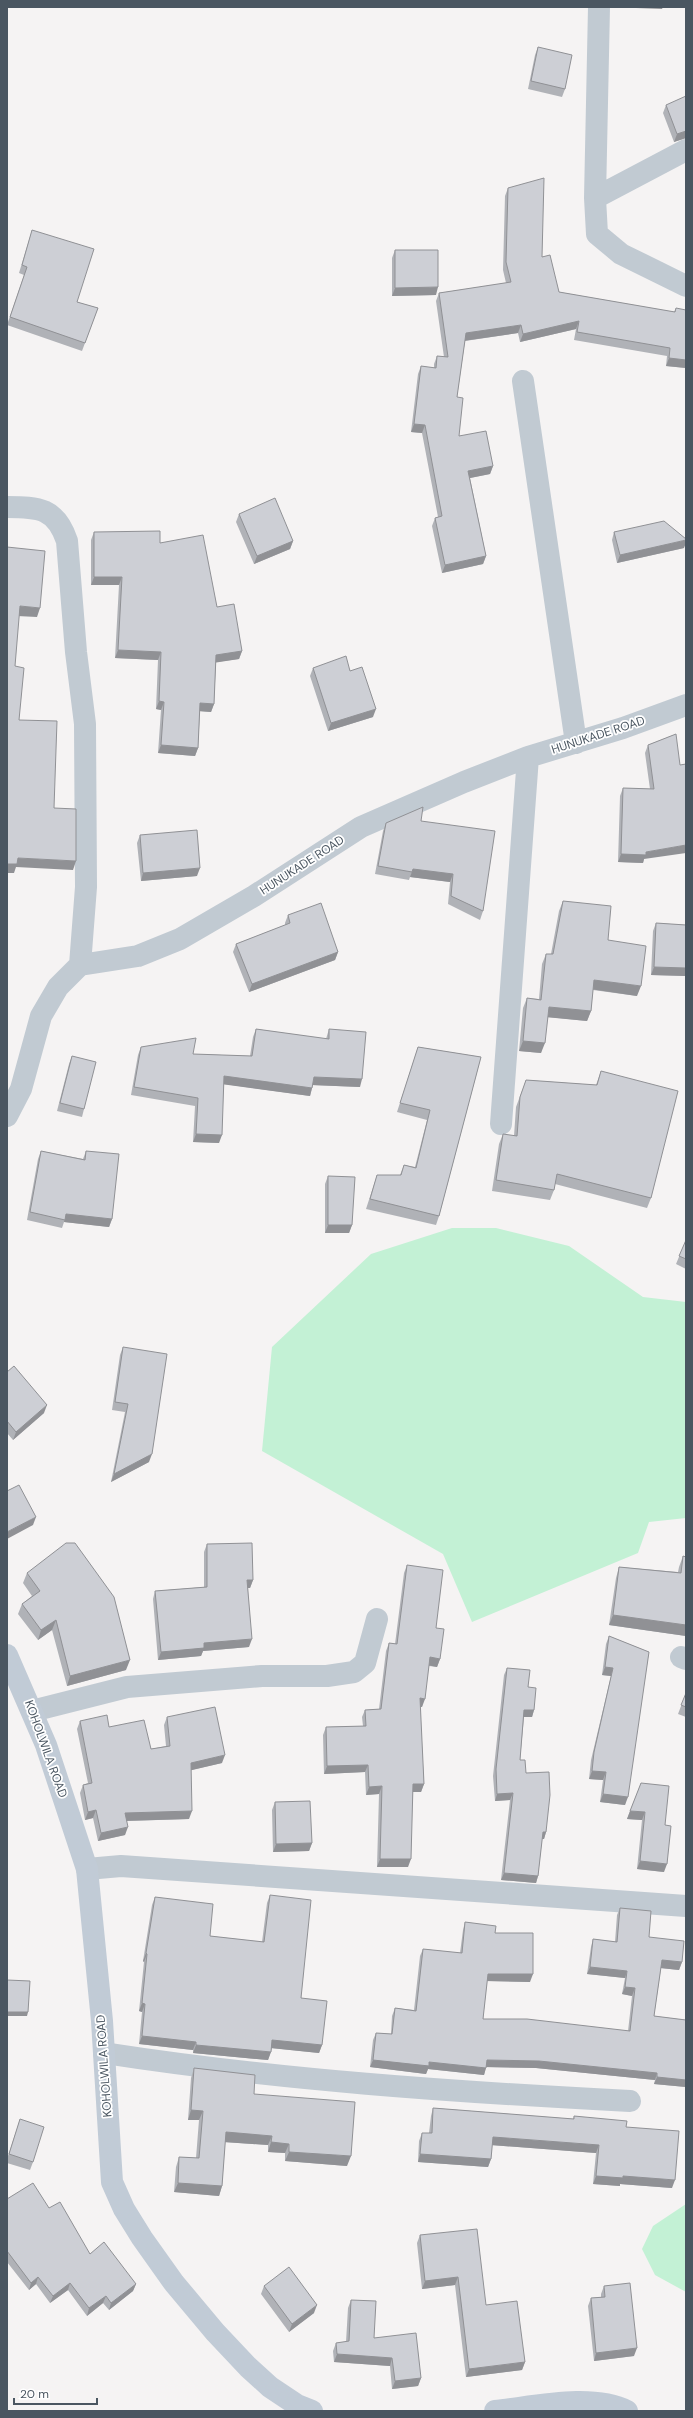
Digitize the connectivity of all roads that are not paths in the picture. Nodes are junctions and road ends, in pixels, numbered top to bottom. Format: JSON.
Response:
{"nodes":[{"id":1,"x":599,"y":7,"type":"edge"},
{"id":2,"x":686,"y":150,"type":"edge"},
{"id":3,"x":595,"y":198,"type":"junction"},
{"id":4,"x":686,"y":286,"type":"edge"},
{"id":5,"x":522,"y":381,"type":"dead end"},
{"id":6,"x":7,"y":507,"type":"edge"},
{"id":7,"x":686,"y":705,"type":"edge"},
{"id":8,"x":576,"y":743,"type":"junction"},
{"id":9,"x":528,"y":757,"type":"junction"},
{"id":10,"x":80,"y":966,"type":"junction"},
{"id":11,"x":7,"y":1116,"type":"edge"},
{"id":12,"x":501,"y":1124,"type":"dead end"},
{"id":13,"x":377,"y":1619,"type":"dead end"},
{"id":14,"x":7,"y":1655,"type":"edge"},
{"id":15,"x":32,"y":1711,"type":"junction"},
{"id":16,"x":87,"y":1869,"type":"junction"},
{"id":17,"x":686,"y":1906,"type":"edge"},
{"id":18,"x":104,"y":2053,"type":"junction"},
{"id":19,"x":630,"y":2101,"type":"dead end"},
{"id":20,"x":312,"y":2411,"type":"edge"},
{"id":21,"x":495,"y":2411,"type":"edge"},
{"id":22,"x":627,"y":2411,"type":"edge"}],
"edges":[{"from":1,"to":3,"type":"street"},
{"from":2,"to":3,"type":"street"},
{"from":3,"to":4,"type":"street"},
{"from":5,"to":8,"type":"street"},
{"from":6,"to":10,"type":"street"},
{"from":7,"to":8,"type":"street","name":"HUNUKADE ROAD"},
{"from":8,"to":9,"type":"street","name":"HUNUKADE ROAD"},
{"from":9,"to":10,"type":"street","name":"HUNUKADE ROAD"},
{"from":9,"to":12,"type":"street"},
{"from":10,"to":11,"type":"street"},
{"from":13,"to":15,"type":"street"},
{"from":14,"to":15,"type":"street","name":"KOHOLWILA ROAD"},
{"from":15,"to":16,"type":"street","name":"KOHOLWILA ROAD"},
{"from":16,"to":17,"type":"street"},
{"from":16,"to":18,"type":"street","name":"KOHOLWILA ROAD"},
{"from":18,"to":19,"type":"street"},
{"from":18,"to":20,"type":"street","name":"KOHOLWILA ROAD"},
{"from":21,"to":22,"type":"street"}]}
